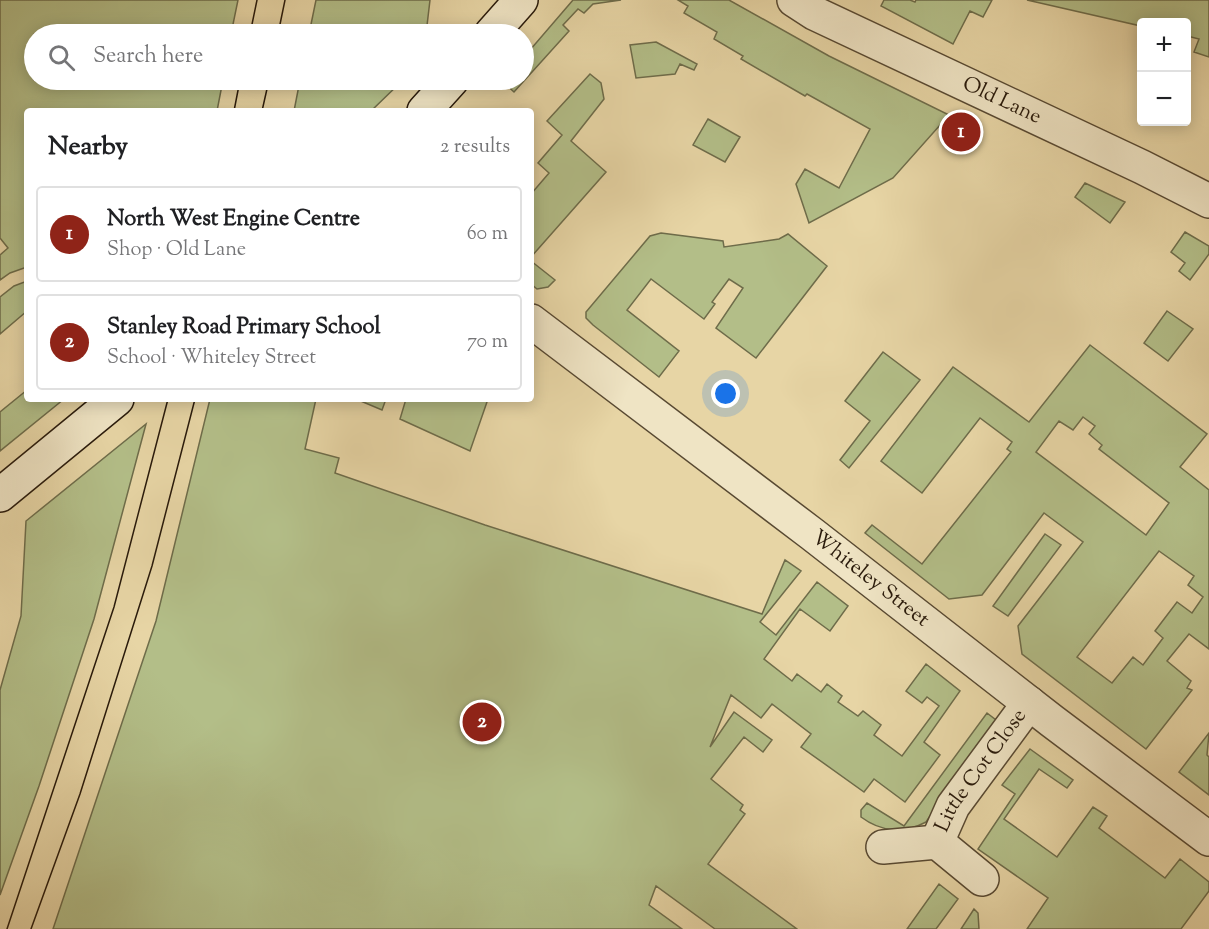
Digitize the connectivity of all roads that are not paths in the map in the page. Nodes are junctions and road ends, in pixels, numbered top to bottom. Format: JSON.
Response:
{"nodes":[{"id":1,"x":522,"y":0,"type":"edge"},
{"id":2,"x":794,"y":0,"type":"edge"},
{"id":3,"x":500,"y":24,"type":"edge"},
{"id":4,"x":443,"y":90,"type":"edge"},
{"id":5,"x":427,"y":108,"type":"edge"},
{"id":6,"x":1209,"y":201,"type":"edge"},
{"id":7,"x":534,"y":323,"type":"edge"},
{"id":8,"x":113,"y":402,"type":"edge"},
{"id":9,"x":0,"y":495,"type":"edge"},
{"id":10,"x":1029,"y":703,"type":"junction"},
{"id":11,"x":1209,"y":838,"type":"edge"},
{"id":12,"x":937,"y":842,"type":"junction"},
{"id":13,"x":882,"y":846,"type":"dead end"},
{"id":14,"x":982,"y":879,"type":"dead end"}],
"edges":[{"from":1,"to":3,"type":"street"},
{"from":2,"to":6,"type":"street","name":"Old Lane"},
{"from":4,"to":5,"type":"street"},
{"from":7,"to":10,"type":"street","name":"Whiteley Street"},
{"from":8,"to":9,"type":"street"},
{"from":10,"to":11,"type":"street","name":"Whiteley Street"},
{"from":10,"to":12,"type":"street","name":"Little Cot Close"},
{"from":12,"to":13,"type":"street","name":"Little Cot Close"},
{"from":12,"to":14,"type":"street","name":"Little Cot Close"}]}
